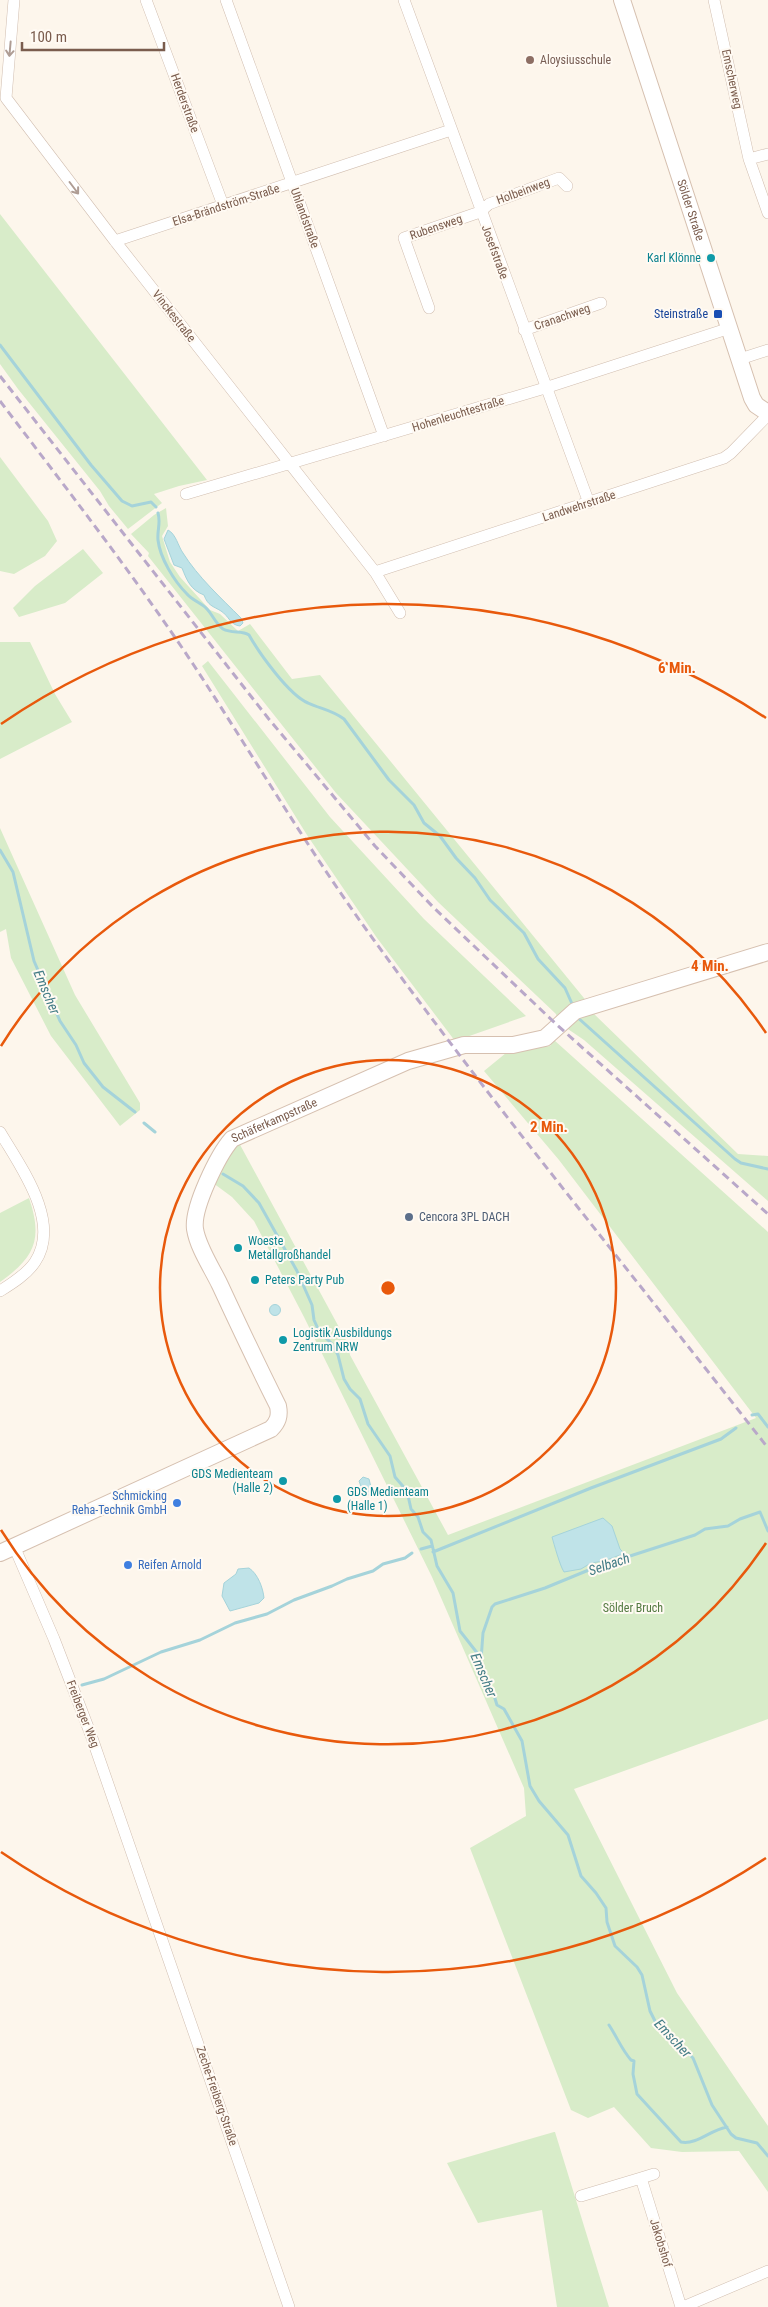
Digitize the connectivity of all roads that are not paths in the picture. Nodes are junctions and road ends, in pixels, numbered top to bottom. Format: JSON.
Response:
{"nodes":[{"id":1,"x":14,"y":0,"type":"edge"},
{"id":2,"x":146,"y":0,"type":"edge"},
{"id":3,"x":226,"y":0,"type":"edge"},
{"id":4,"x":404,"y":0,"type":"edge"},
{"id":5,"x":622,"y":0,"type":"edge"},
{"id":6,"x":714,"y":0,"type":"edge"},
{"id":7,"x":451,"y":130,"type":"junction"},
{"id":8,"x":768,"y":154,"type":"edge"},
{"id":9,"x":749,"y":159,"type":"junction"},
{"id":10,"x":293,"y":183,"type":"junction"},
{"id":11,"x":566,"y":186,"type":"dead end"},
{"id":12,"x":223,"y":205,"type":"junction"},
{"id":13,"x":480,"y":212,"type":"junction"},
{"id":14,"x":768,"y":213,"type":"edge"},
{"id":15,"x":115,"y":241,"type":"junction"},
{"id":16,"x":601,"y":303,"type":"dead end"},
{"id":17,"x":429,"y":308,"type":"dead end"},
{"id":18,"x":730,"y":328,"type":"junction"},
{"id":19,"x":524,"y":330,"type":"junction"},
{"id":20,"x":768,"y":350,"type":"edge"},
{"id":21,"x":740,"y":359,"type":"junction"},
{"id":22,"x":545,"y":388,"type":"junction"},
{"id":23,"x":768,"y":414,"type":"edge"},
{"id":24,"x":384,"y":436,"type":"junction"},
{"id":25,"x":290,"y":465,"type":"junction"},
{"id":26,"x":186,"y":494,"type":"dead end"},
{"id":27,"x":589,"y":503,"type":"junction"},
{"id":28,"x":375,"y":572,"type":"junction"},
{"id":29,"x":400,"y":614,"type":"dead end"},
{"id":30,"x":768,"y":952,"type":"edge"},
{"id":31,"x":0,"y":1132,"type":"edge"},
{"id":32,"x":0,"y":1291,"type":"edge"},
{"id":33,"x":7,"y":1549,"type":"edge"},
{"id":34,"x":144,"y":1884,"type":"joint"},
{"id":35,"x":654,"y":2174,"type":"dead end"},
{"id":36,"x":641,"y":2178,"type":"junction"},
{"id":37,"x":581,"y":2196,"type":"dead end"},
{"id":38,"x":768,"y":2272,"type":"edge"},
{"id":39,"x":696,"y":2305,"type":"edge"},
{"id":40,"x":289,"y":2307,"type":"edge"},
{"id":41,"x":682,"y":2307,"type":"edge"}],
"edges":[{"from":1,"to":15,"type":"street","name":"Vinckestraße","one_way":true},
{"from":2,"to":12,"type":"street","name":"Herderstraße"},
{"from":3,"to":10,"type":"street","name":"Uhlandstraße"},
{"from":4,"to":7,"type":"street","name":"Josefstraße"},
{"from":5,"to":18,"type":"street","name":"Sölder Straße"},
{"from":6,"to":9,"type":"street","name":"Emscherweg"},
{"from":7,"to":10,"type":"street","name":"Elsa-Brändström-Straße"},
{"from":7,"to":13,"type":"street","name":"Josefstraße"},
{"from":8,"to":9,"type":"street"},
{"from":9,"to":14,"type":"street","name":"Emscherweg"},
{"from":10,"to":12,"type":"street","name":"Elsa-Brändström-Straße"},
{"from":10,"to":24,"type":"street","name":"Uhlandstraße"},
{"from":11,"to":13,"type":"street","name":"Holbeinweg"},
{"from":12,"to":15,"type":"street","name":"Elsa-Brändström-Straße"},
{"from":13,"to":17,"type":"street","name":"Rubensweg"},
{"from":13,"to":19,"type":"street","name":"Josefstraße"},
{"from":15,"to":25,"type":"street","name":"Vinckestraße"},
{"from":16,"to":19,"type":"street","name":"Cranachweg"},
{"from":18,"to":21,"type":"street","name":"Sölder Straße"},
{"from":18,"to":22,"type":"street","name":"Hohenleuchtestraße"},
{"from":19,"to":22,"type":"street","name":"Josefstraße"},
{"from":20,"to":21,"type":"street"},
{"from":21,"to":23,"type":"street","name":"Sölder Straße"},
{"from":22,"to":24,"type":"street","name":"Hohenleuchtestraße"},
{"from":22,"to":27,"type":"street","name":"Josefstraße"},
{"from":23,"to":27,"type":"street","name":"Landwehrstraße"},
{"from":24,"to":25,"type":"street","name":"Hohenleuchtestraße"},
{"from":25,"to":26,"type":"street","name":"Hohenleuchtestraße"},
{"from":25,"to":28,"type":"street","name":"Vinckestraße"},
{"from":27,"to":28,"type":"street","name":"Landwehrstraße"},
{"from":28,"to":29,"type":"street","name":"Vinckestraße"},
{"from":30,"to":33,"type":"street","name":"Schäferkampstraße"},
{"from":31,"to":32,"type":"street"},
{"from":33,"to":34,"type":"street","name":"Freiberger Weg"},
{"from":34,"to":40,"type":"street","name":"Zeche-Freiberg-Straße"},
{"from":35,"to":36,"type":"street"},
{"from":36,"to":37,"type":"street"},
{"from":36,"to":41,"type":"street","name":"Jakobshof"},
{"from":38,"to":39,"type":"street"},
{"from":39,"to":41,"type":"street"}]}
